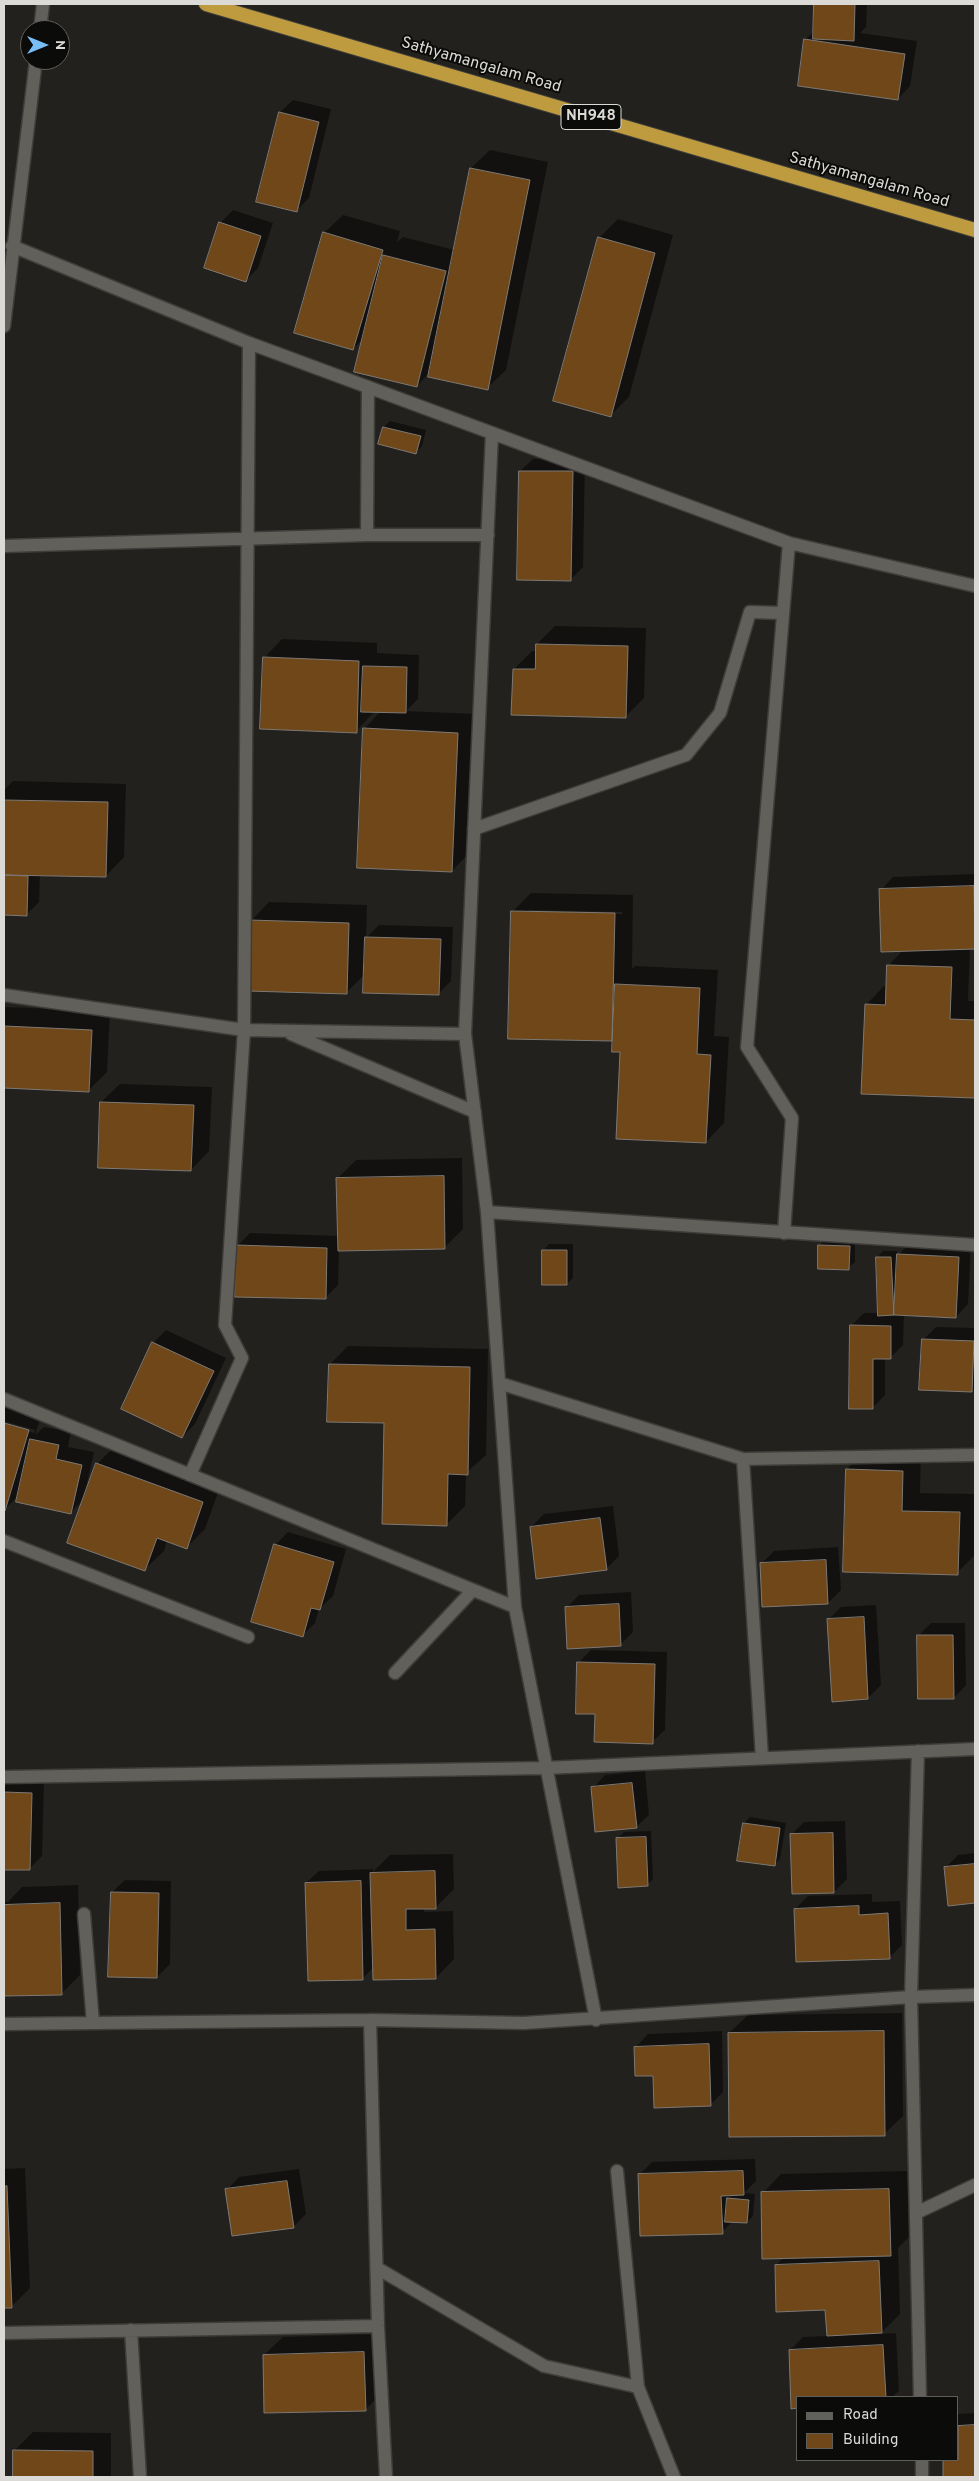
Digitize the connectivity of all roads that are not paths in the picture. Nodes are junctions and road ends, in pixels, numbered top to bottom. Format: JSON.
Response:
{"nodes":[{"id":1,"x":43,"y":4,"type":"edge"},
{"id":2,"x":206,"y":4,"type":"edge"},
{"id":3,"x":41,"y":20,"type":"edge"},
{"id":4,"x":35,"y":70,"type":"edge"},
{"id":5,"x":975,"y":230,"type":"edge"},
{"id":6,"x":12,"y":246,"type":"junction"},
{"id":7,"x":4,"y":326,"type":"edge"},
{"id":8,"x":249,"y":343,"type":"junction"},
{"id":9,"x":368,"y":387,"type":"junction"},
{"id":10,"x":492,"y":433,"type":"junction"},
{"id":11,"x":367,"y":535,"type":"junction"},
{"id":12,"x":488,"y":535,"type":"junction"},
{"id":13,"x":247,"y":538,"type":"junction"},
{"id":14,"x":788,"y":542,"type":"junction"},
{"id":15,"x":4,"y":546,"type":"edge"},
{"id":16,"x":975,"y":586,"type":"edge"},
{"id":17,"x":782,"y":613,"type":"junction"},
{"id":18,"x":474,"y":829,"type":"junction"},
{"id":19,"x":4,"y":995,"type":"edge"},
{"id":20,"x":244,"y":1030,"type":"junction"},
{"id":21,"x":283,"y":1031,"type":"junction"},
{"id":22,"x":465,"y":1034,"type":"junction"},
{"id":23,"x":475,"y":1112,"type":"junction"},
{"id":24,"x":487,"y":1212,"type":"junction"},
{"id":25,"x":784,"y":1233,"type":"junction"},
{"id":26,"x":975,"y":1245,"type":"edge"},
{"id":27,"x":499,"y":1383,"type":"junction"},
{"id":28,"x":4,"y":1400,"type":"edge"},
{"id":29,"x":975,"y":1455,"type":"edge"},
{"id":30,"x":742,"y":1459,"type":"junction"},
{"id":31,"x":190,"y":1475,"type":"junction"},
{"id":32,"x":4,"y":1541,"type":"edge"},
{"id":33,"x":473,"y":1590,"type":"junction"},
{"id":34,"x":515,"y":1607,"type":"junction"},
{"id":35,"x":248,"y":1637,"type":"dead end"},
{"id":36,"x":395,"y":1673,"type":"dead end"},
{"id":37,"x":975,"y":1749,"type":"edge"},
{"id":38,"x":918,"y":1751,"type":"junction"},
{"id":39,"x":762,"y":1758,"type":"junction"},
{"id":40,"x":545,"y":1768,"type":"junction"},
{"id":41,"x":4,"y":1777,"type":"edge"},
{"id":42,"x":84,"y":1914,"type":"dead end"},
{"id":43,"x":975,"y":1996,"type":"edge"},
{"id":44,"x":911,"y":1997,"type":"junction"},
{"id":45,"x":370,"y":2020,"type":"junction"},
{"id":46,"x":596,"y":2020,"type":"junction"},
{"id":47,"x":93,"y":2023,"type":"junction"},
{"id":48,"x":4,"y":2024,"type":"edge"},
{"id":49,"x":617,"y":2172,"type":"dead end"},
{"id":50,"x":975,"y":2185,"type":"edge"},
{"id":51,"x":916,"y":2213,"type":"junction"},
{"id":52,"x":377,"y":2268,"type":"junction"},
{"id":53,"x":378,"y":2326,"type":"junction"},
{"id":54,"x":132,"y":2330,"type":"junction"},
{"id":55,"x":4,"y":2333,"type":"edge"},
{"id":56,"x":638,"y":2387,"type":"junction"},
{"id":57,"x":920,"y":2396,"type":"edge"},
{"id":58,"x":922,"y":2461,"type":"edge"},
{"id":59,"x":140,"y":2477,"type":"edge"},
{"id":60,"x":386,"y":2477,"type":"edge"},
{"id":61,"x":674,"y":2477,"type":"edge"},
{"id":62,"x":922,"y":2477,"type":"edge"}],
"edges":[{"from":1,"to":3,"type":"street"},
{"from":2,"to":5,"type":"highway","name":"Sathyamangalam Road","number":"NH948"},
{"from":4,"to":6,"type":"street"},
{"from":6,"to":7,"type":"street"},
{"from":6,"to":8,"type":"street"},
{"from":8,"to":9,"type":"street"},
{"from":8,"to":13,"type":"street"},
{"from":9,"to":10,"type":"street"},
{"from":9,"to":11,"type":"street"},
{"from":10,"to":12,"type":"street"},
{"from":10,"to":14,"type":"street"},
{"from":11,"to":12,"type":"street"},
{"from":11,"to":13,"type":"street"},
{"from":12,"to":18,"type":"street"},
{"from":13,"to":15,"type":"street"},
{"from":13,"to":20,"type":"street"},
{"from":14,"to":16,"type":"street"},
{"from":14,"to":17,"type":"street"},
{"from":17,"to":18,"type":"street"},
{"from":17,"to":25,"type":"street"},
{"from":18,"to":22,"type":"street"},
{"from":19,"to":20,"type":"street"},
{"from":20,"to":21,"type":"street"},
{"from":20,"to":31,"type":"street"},
{"from":21,"to":22,"type":"street"},
{"from":21,"to":23,"type":"street"},
{"from":22,"to":23,"type":"street"},
{"from":23,"to":24,"type":"street"},
{"from":24,"to":25,"type":"street"},
{"from":24,"to":27,"type":"street"},
{"from":25,"to":26,"type":"street"},
{"from":27,"to":30,"type":"street"},
{"from":27,"to":34,"type":"street"},
{"from":28,"to":31,"type":"street"},
{"from":29,"to":30,"type":"street"},
{"from":30,"to":39,"type":"street"},
{"from":31,"to":33,"type":"street"},
{"from":32,"to":35,"type":"street"},
{"from":33,"to":34,"type":"street"},
{"from":33,"to":36,"type":"street"},
{"from":34,"to":40,"type":"street"},
{"from":37,"to":38,"type":"street"},
{"from":38,"to":39,"type":"street"},
{"from":38,"to":44,"type":"street"},
{"from":39,"to":40,"type":"street"},
{"from":40,"to":41,"type":"street"},
{"from":40,"to":46,"type":"street"},
{"from":42,"to":47,"type":"street"},
{"from":43,"to":44,"type":"street"},
{"from":44,"to":46,"type":"street"},
{"from":44,"to":51,"type":"street"},
{"from":45,"to":46,"type":"street"},
{"from":45,"to":47,"type":"street"},
{"from":45,"to":52,"type":"street"},
{"from":47,"to":48,"type":"street"},
{"from":49,"to":56,"type":"street"},
{"from":50,"to":51,"type":"street"},
{"from":51,"to":57,"type":"street"},
{"from":52,"to":53,"type":"street"},
{"from":52,"to":56,"type":"street"},
{"from":53,"to":54,"type":"street"},
{"from":53,"to":60,"type":"street"},
{"from":54,"to":55,"type":"street"},
{"from":54,"to":59,"type":"street"},
{"from":56,"to":61,"type":"street"},
{"from":58,"to":62,"type":"street"}]}
